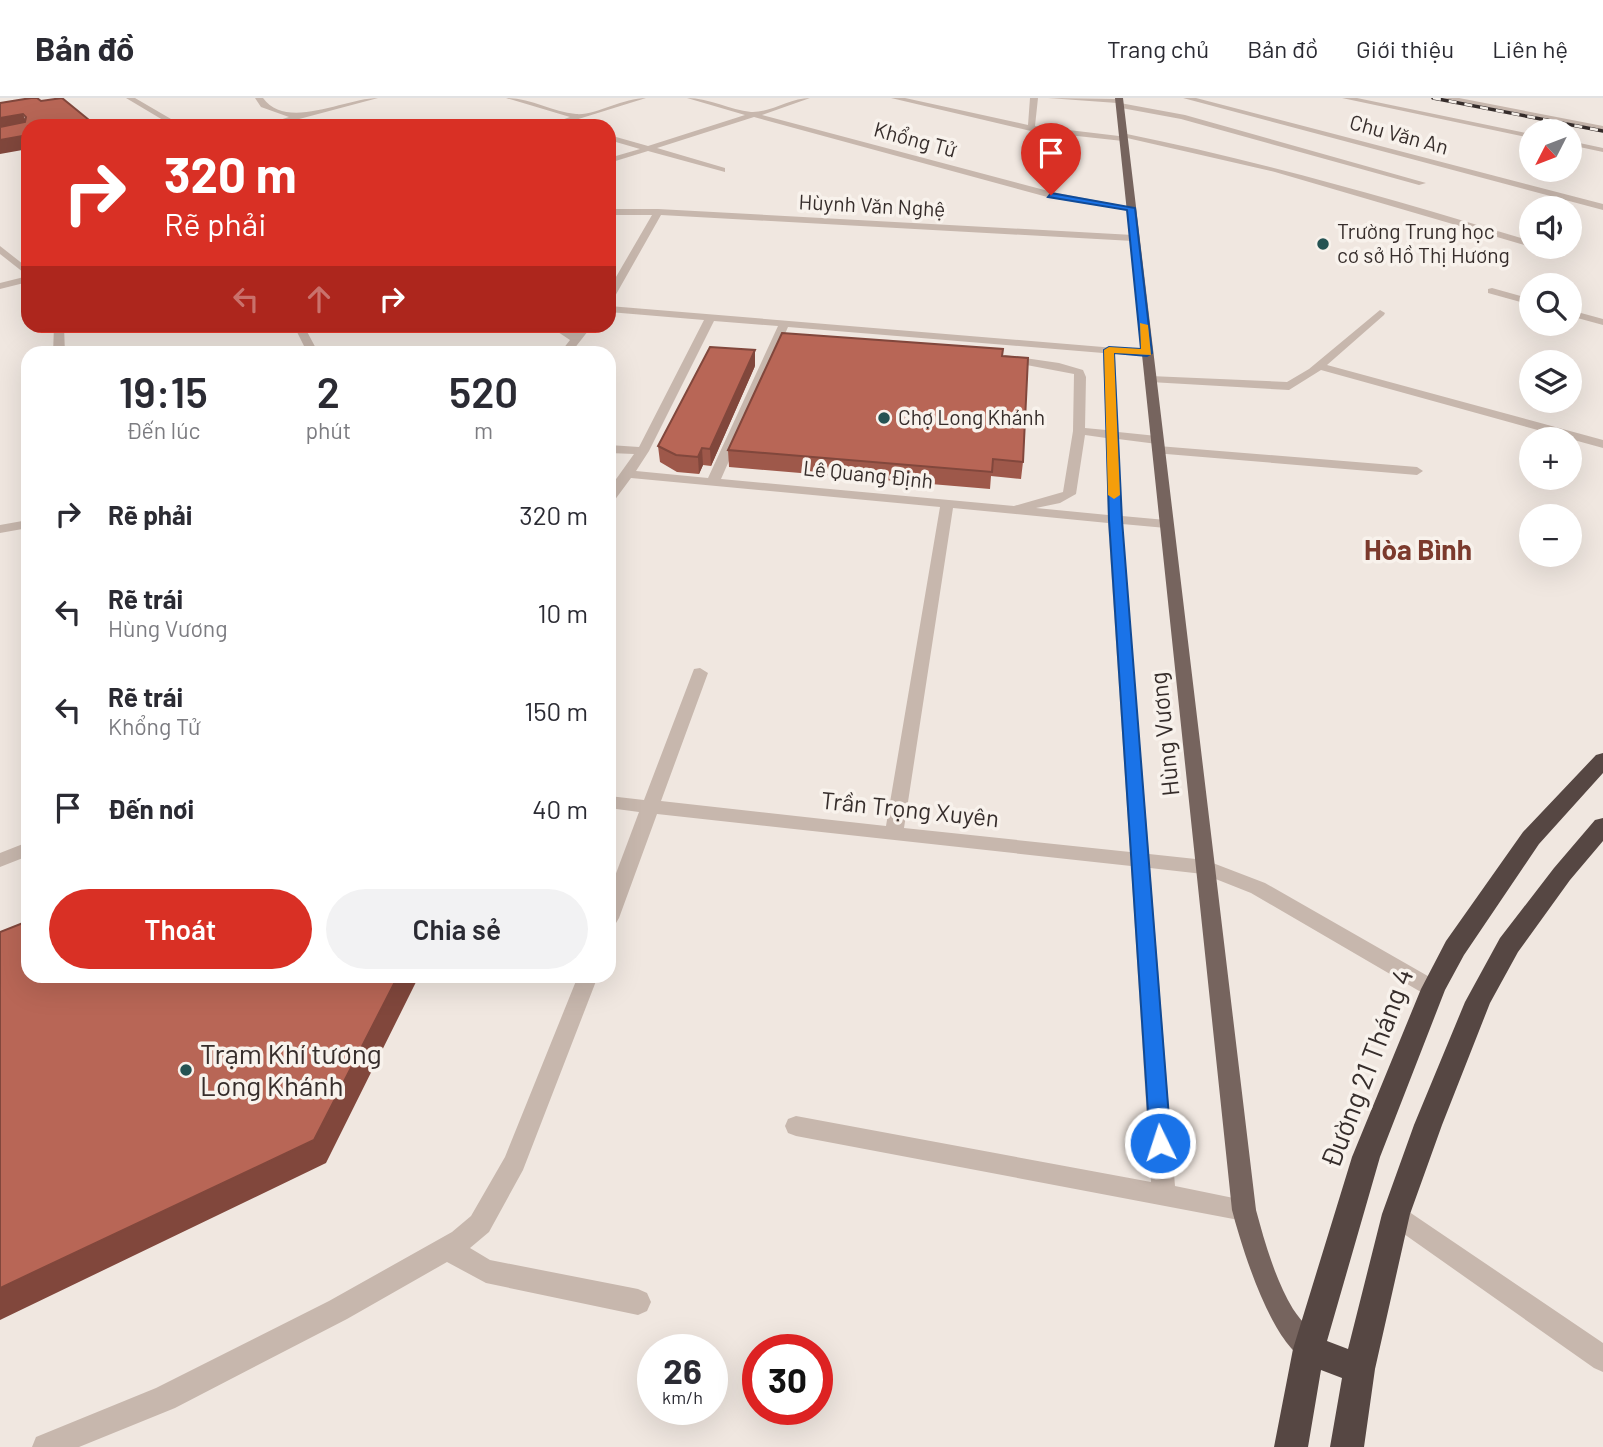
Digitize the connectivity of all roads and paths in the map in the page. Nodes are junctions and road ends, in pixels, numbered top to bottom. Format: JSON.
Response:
{"nodes":[{"id":1,"x":130,"y":98,"type":"edge"},
{"id":2,"x":259,"y":98,"type":"edge"},
{"id":3,"x":374,"y":98,"type":"edge"},
{"id":4,"x":510,"y":98,"type":"edge"},
{"id":5,"x":642,"y":98,"type":"edge"},
{"id":6,"x":691,"y":98,"type":"edge"},
{"id":7,"x":806,"y":98,"type":"edge"},
{"id":8,"x":895,"y":98,"type":"edge"},
{"id":9,"x":1034,"y":98,"type":"edge"},
{"id":10,"x":1052,"y":98,"type":"edge"},
{"id":11,"x":1187,"y":98,"type":"edge"},
{"id":12,"x":1346,"y":98,"type":"edge"},
{"id":13,"x":1447,"y":98,"type":"edge"},
{"id":14,"x":321,"y":101,"type":"dead end"},
{"id":15,"x":1119,"y":101,"type":"edge"},
{"id":16,"x":340,"y":107,"type":"junction"},
{"id":17,"x":754,"y":115,"type":"junction"},
{"id":18,"x":298,"y":118,"type":"junction"},
{"id":19,"x":167,"y":119,"type":"edge"},
{"id":20,"x":294,"y":119,"type":"edge"},
{"id":21,"x":571,"y":119,"type":"edge"},
{"id":22,"x":583,"y":119,"type":"edge"},
{"id":23,"x":1603,"y":128,"type":"edge"},
{"id":24,"x":1031,"y":129,"type":"junction"},
{"id":25,"x":1519,"y":134,"type":"edge"},
{"id":26,"x":1123,"y":137,"type":"junction"},
{"id":27,"x":616,"y":139,"type":"edge"},
{"id":28,"x":1582,"y":146,"type":"edge"},
{"id":29,"x":651,"y":148,"type":"junction"},
{"id":30,"x":1603,"y":150,"type":"edge"},
{"id":31,"x":616,"y":159,"type":"edge"},
{"id":32,"x":722,"y":170,"type":"dead end"},
{"id":33,"x":1422,"y":183,"type":"dead end"},
{"id":34,"x":1603,"y":206,"type":"edge"},
{"id":35,"x":1131,"y":208,"type":"junction"},
{"id":36,"x":616,"y":212,"type":"edge"},
{"id":37,"x":658,"y":212,"type":"junction"},
{"id":38,"x":1133,"y":238,"type":"junction"},
{"id":39,"x":1519,"y":240,"type":"edge"},
{"id":40,"x":0,"y":249,"type":"edge"},
{"id":41,"x":21,"y":267,"type":"edge"},
{"id":42,"x":21,"y":281,"type":"edge"},
{"id":43,"x":0,"y":286,"type":"edge"},
{"id":44,"x":616,"y":286,"type":"edge"},
{"id":45,"x":1492,"y":291,"type":"dead end"},
{"id":46,"x":1519,"y":299,"type":"edge"},
{"id":47,"x":616,"y":310,"type":"edge"},
{"id":48,"x":1380,"y":313,"type":"dead end"},
{"id":49,"x":1582,"y":317,"type":"edge"},
{"id":50,"x":710,"y":318,"type":"junction"},
{"id":51,"x":1603,"y":323,"type":"edge"},
{"id":52,"x":784,"y":324,"type":"junction"},
{"id":53,"x":566,"y":333,"type":"edge"},
{"id":54,"x":580,"y":333,"type":"edge"},
{"id":55,"x":575,"y":338,"type":"junction"},
{"id":56,"x":776,"y":340,"type":"junction"},
{"id":57,"x":790,"y":341,"type":"edge"},
{"id":58,"x":1009,"y":342,"type":"junction"},
{"id":59,"x":570,"y":346,"type":"edge"},
{"id":60,"x":1109,"y":350,"type":"junction"},
{"id":61,"x":1147,"y":353,"type":"junction"},
{"id":62,"x":995,"y":358,"type":"edge"},
{"id":63,"x":1008,"y":359,"type":"junction"},
{"id":64,"x":1319,"y":366,"type":"junction"},
{"id":65,"x":1150,"y":379,"type":"junction"},
{"id":66,"x":1079,"y":432,"type":"junction"},
{"id":67,"x":1112,"y":435,"type":"junction"},
{"id":68,"x":1603,"y":444,"type":"edge"},
{"id":69,"x":1157,"y":445,"type":"junction"},
{"id":70,"x":616,"y":449,"type":"edge"},
{"id":71,"x":643,"y":451,"type":"junction"},
{"id":72,"x":1417,"y":471,"type":"dead end"},
{"id":73,"x":627,"y":474,"type":"junction"},
{"id":74,"x":713,"y":481,"type":"junction"},
{"id":75,"x":616,"y":489,"type":"edge"},
{"id":76,"x":947,"y":504,"type":"junction"},
{"id":77,"x":1015,"y":512,"type":"junction"},
{"id":78,"x":1115,"y":520,"type":"junction"},
{"id":79,"x":1166,"y":524,"type":"junction"},
{"id":80,"x":21,"y":525,"type":"edge"},
{"id":81,"x":0,"y":529,"type":"edge"},
{"id":82,"x":700,"y":673,"type":"dead end"},
{"id":83,"x":1603,"y":760,"type":"edge"},
{"id":84,"x":616,"y":803,"type":"edge"},
{"id":85,"x":648,"y":808,"type":"junction"},
{"id":86,"x":1603,"y":826,"type":"edge"},
{"id":87,"x":894,"y":833,"type":"junction"},
{"id":88,"x":21,"y":852,"type":"edge"},
{"id":89,"x":0,"y":860,"type":"edge"},
{"id":90,"x":1141,"y":862,"type":"junction"},
{"id":91,"x":1205,"y":867,"type":"junction"},
{"id":92,"x":616,"y":898,"type":"edge"},
{"id":93,"x":586,"y":983,"type":"edge"},
{"id":94,"x":1433,"y":989,"type":"junction"},
{"id":95,"x":796,"y":1126,"type":"dead end"},
{"id":96,"x":1164,"y":1196,"type":"junction"},
{"id":97,"x":1244,"y":1210,"type":"junction"},
{"id":98,"x":1396,"y":1214,"type":"junction"},
{"id":99,"x":447,"y":1249,"type":"junction"},
{"id":100,"x":638,"y":1302,"type":"dead end"},
{"id":101,"x":1309,"y":1349,"type":"junction"},
{"id":102,"x":1603,"y":1359,"type":"edge"},
{"id":103,"x":1359,"y":1368,"type":"junction"},
{"id":104,"x":46,"y":1447,"type":"edge"},
{"id":105,"x":1291,"y":1447,"type":"edge"},
{"id":106,"x":1347,"y":1447,"type":"edge"}],
"edges":[{"from":1,"to":19,"type":"street"},
{"from":2,"to":18,"type":"street"},
{"from":3,"to":16,"type":"street"},
{"from":4,"to":21,"type":"street"},
{"from":5,"to":22,"type":"street"},
{"from":6,"to":17,"type":"street","name":"Khổng Tử"},
{"from":7,"to":17,"type":"street"},
{"from":8,"to":24,"type":"street"},
{"from":9,"to":24,"type":"street"},
{"from":10,"to":15,"type":"street"},
{"from":11,"to":34,"type":"street","name":"Chu Văn An"},
{"from":12,"to":25,"type":"street"},
{"from":13,"to":23,"type":"street"},
{"from":14,"to":16,"type":"street"},
{"from":15,"to":26,"type":"main road","name":"Hùng Vương"},
{"from":15,"to":33,"type":"street"},
{"from":16,"to":18,"type":"street"},
{"from":17,"to":29,"type":"street"},
{"from":17,"to":35,"type":"street","name":"Khổng Tử"},
{"from":18,"to":20,"type":"street"},
{"from":24,"to":26,"type":"street"},
{"from":26,"to":35,"type":"main road","name":"Hùng Vương"},
{"from":26,"to":39,"type":"street"},
{"from":27,"to":29,"type":"street"},
{"from":28,"to":30,"type":"street"},
{"from":29,"to":31,"type":"street"},
{"from":29,"to":32,"type":"street"},
{"from":35,"to":38,"type":"main road","name":"Hùng Vương"},
{"from":36,"to":37,"type":"street","name":"Hùynh Văn Nghệ"},
{"from":37,"to":38,"type":"street","name":"Hùynh Văn Nghệ"},
{"from":37,"to":44,"type":"street"},
{"from":38,"to":61,"type":"main road","name":"Hùng Vương"},
{"from":40,"to":41,"type":"street"},
{"from":42,"to":43,"type":"street"},
{"from":45,"to":46,"type":"street"},
{"from":47,"to":50,"type":"street"},
{"from":48,"to":64,"type":"street"},
{"from":49,"to":51,"type":"street"},
{"from":50,"to":52,"type":"street"},
{"from":50,"to":71,"type":"street"},
{"from":52,"to":56,"type":"street"},
{"from":52,"to":58,"type":"street"},
{"from":53,"to":55,"type":"street"},
{"from":54,"to":55,"type":"street"},
{"from":55,"to":59,"type":"street"},
{"from":56,"to":57,"type":"street"},
{"from":56,"to":74,"type":"street"},
{"from":58,"to":60,"type":"street"},
{"from":58,"to":63,"type":"street"},
{"from":60,"to":61,"type":"street"},
{"from":60,"to":67,"type":"street"},
{"from":61,"to":65,"type":"main road","name":"Hùng Vương"},
{"from":62,"to":63,"type":"street"},
{"from":63,"to":66,"type":"street"},
{"from":64,"to":65,"type":"street"},
{"from":64,"to":68,"type":"street"},
{"from":65,"to":69,"type":"main road","name":"Hùng Vương"},
{"from":66,"to":67,"type":"street"},
{"from":66,"to":77,"type":"street"},
{"from":67,"to":69,"type":"street"},
{"from":67,"to":78,"type":"street"},
{"from":69,"to":72,"type":"street"},
{"from":69,"to":79,"type":"main road","name":"Hùng Vương"},
{"from":70,"to":71,"type":"street"},
{"from":71,"to":73,"type":"street"},
{"from":73,"to":74,"type":"street","name":"Lê Quang Định"},
{"from":73,"to":75,"type":"street"},
{"from":74,"to":76,"type":"street","name":"Lê Quang Định"},
{"from":76,"to":77,"type":"street","name":"Lê Quang Định"},
{"from":76,"to":87,"type":"street"},
{"from":77,"to":78,"type":"street","name":"Lê Quang Định"},
{"from":78,"to":79,"type":"street","name":"Lê Quang Định"},
{"from":78,"to":90,"type":"street"},
{"from":79,"to":91,"type":"main road","name":"Hùng Vương"},
{"from":80,"to":81,"type":"street"},
{"from":82,"to":85,"type":"street"},
{"from":83,"to":94,"type":"highway","name":"Đường 21 Tháng 4"},
{"from":84,"to":85,"type":"street","name":"Trần Trọng Xuyên"},
{"from":85,"to":87,"type":"street","name":"Trần Trọng Xuyên"},
{"from":85,"to":92,"type":"street"},
{"from":86,"to":98,"type":"highway"},
{"from":87,"to":90,"type":"street","name":"Trần Trọng Xuyên"},
{"from":88,"to":89,"type":"street"},
{"from":90,"to":91,"type":"street","name":"Trần Trọng Xuyên"},
{"from":90,"to":96,"type":"street"},
{"from":91,"to":94,"type":"street","name":"Trần Trọng Xuyên"},
{"from":91,"to":97,"type":"main road","name":"Hùng Vương"},
{"from":93,"to":99,"type":"street"},
{"from":94,"to":101,"type":"highway","name":"Đường 21 Tháng 4"},
{"from":95,"to":96,"type":"street"},
{"from":96,"to":97,"type":"street"},
{"from":97,"to":101,"type":"main road","name":"Hùng Vương"},
{"from":98,"to":102,"type":"street"},
{"from":98,"to":103,"type":"highway"},
{"from":99,"to":100,"type":"street"},
{"from":99,"to":104,"type":"street"},
{"from":101,"to":103,"type":"highway"},
{"from":101,"to":105,"type":"highway","name":"Đường 21 Tháng 4"},
{"from":103,"to":106,"type":"highway"}]}
